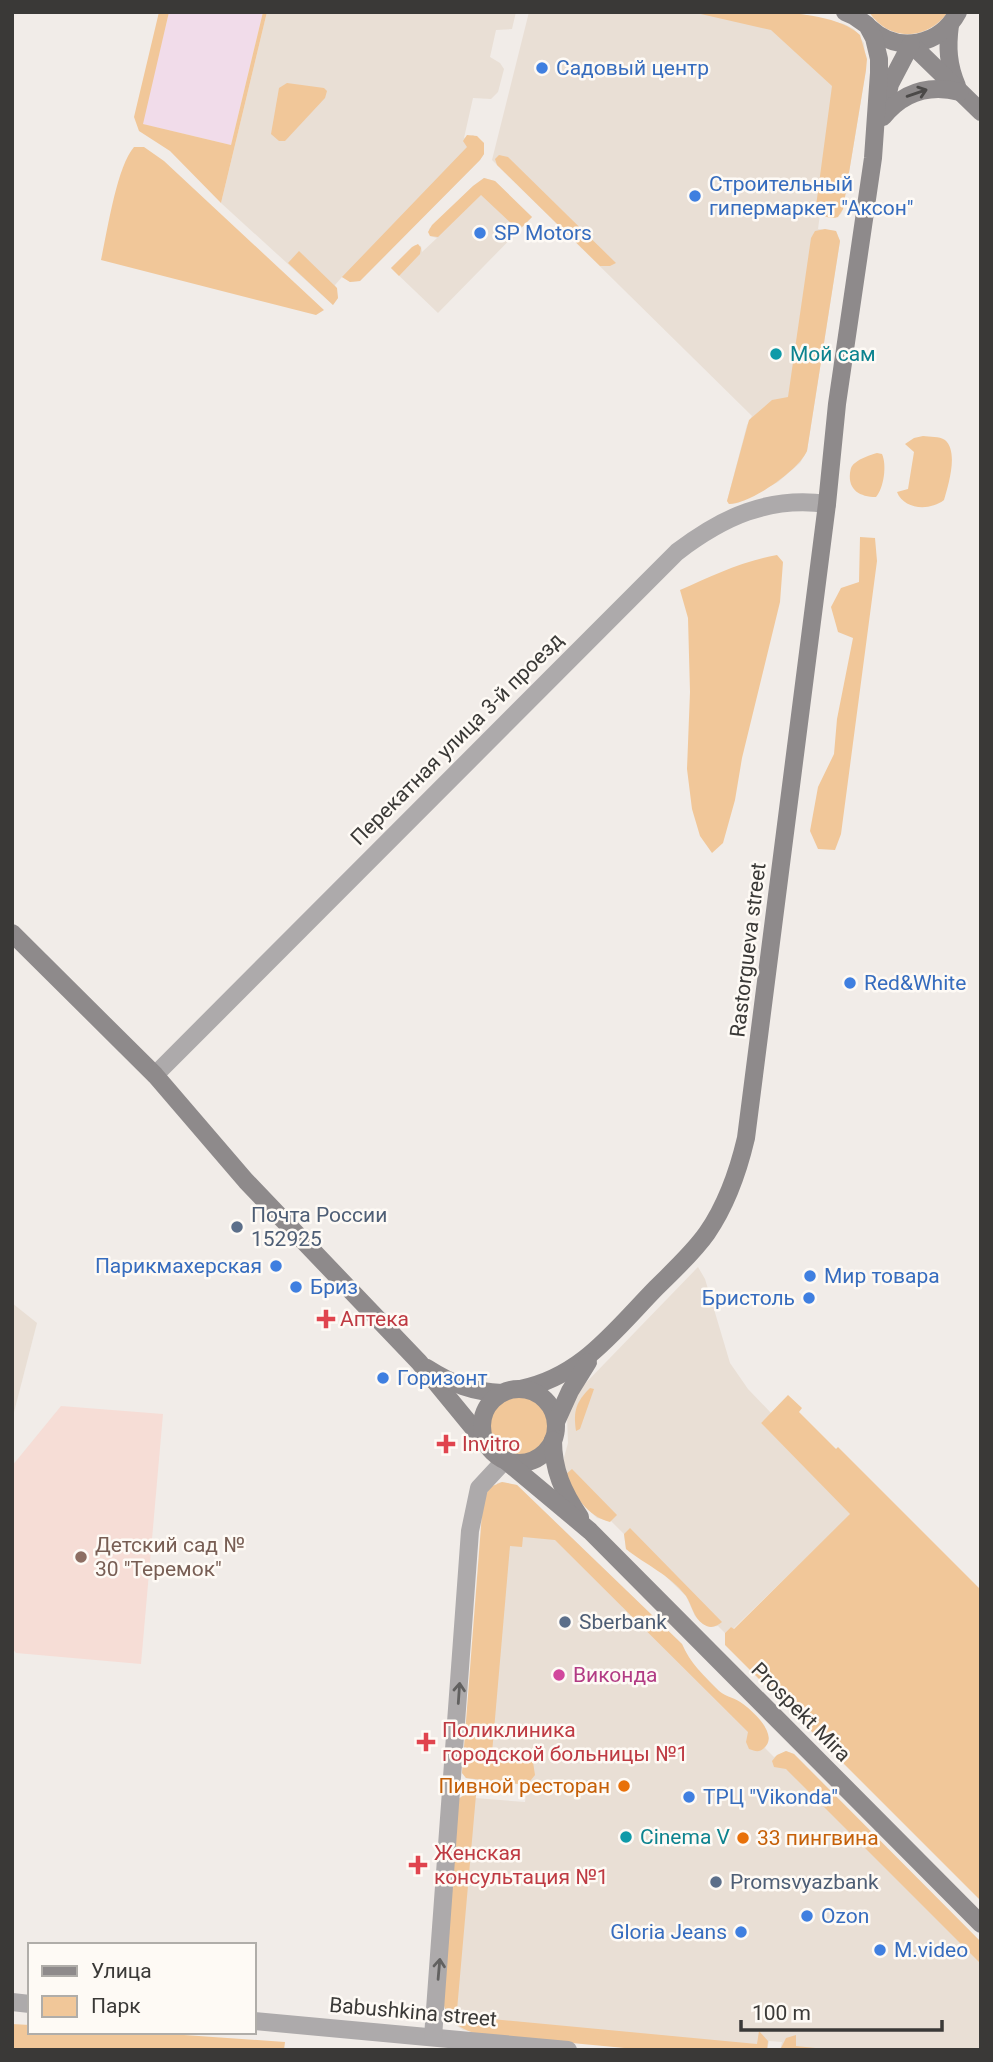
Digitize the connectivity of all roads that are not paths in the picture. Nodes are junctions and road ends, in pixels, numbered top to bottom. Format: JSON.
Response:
{"nodes":[{"id":1,"x":845,"y":12,"type":"edge"},
{"id":2,"x":863,"y":19,"type":"edge"},
{"id":3,"x":954,"y":19,"type":"edge"},
{"id":4,"x":911,"y":44,"type":"junction"},
{"id":5,"x":960,"y":92,"type":"junction"},
{"id":6,"x":981,"y":112,"type":"edge"},
{"id":7,"x":882,"y":119,"type":"junction"},
{"id":8,"x":873,"y":155,"type":"junction"},
{"id":9,"x":827,"y":504,"type":"junction"},
{"id":10,"x":12,"y":933,"type":"edge"},
{"id":11,"x":155,"y":1075,"type":"junction"},
{"id":12,"x":596,"y":1350,"type":"junction"},
{"id":13,"x":419,"y":1362,"type":"junction"},
{"id":14,"x":511,"y":1391,"type":"junction"},
{"id":15,"x":554,"y":1431,"type":"junction"},
{"id":16,"x":488,"y":1446,"type":"junction"},
{"id":17,"x":505,"y":1460,"type":"junction"},
{"id":18,"x":590,"y":1531,"type":"junction"},
{"id":19,"x":981,"y":1924,"type":"edge"},
{"id":20,"x":256,"y":2021,"type":"edge"},
{"id":21,"x":433,"y":2037,"type":"junction"},
{"id":22,"x":568,"y":2050,"type":"edge"}],
"edges":[{"from":1,"to":2,"type":"main road"},
{"from":2,"to":4,"type":"main road"},
{"from":2,"to":8,"type":"main road"},
{"from":3,"to":4,"type":"main road"},
{"from":3,"to":5,"type":"main road"},
{"from":4,"to":5,"type":"main road"},
{"from":4,"to":7,"type":"main road"},
{"from":5,"to":6,"type":"main road"},
{"from":7,"to":5,"type":"main road","one_way":true},
{"from":7,"to":8,"type":"main road"},
{"from":8,"to":9,"type":"main road","name":"Rastorgueva street"},
{"from":9,"to":11,"type":"street","name":"Перекатная улица 3-й проезд"},
{"from":9,"to":12,"type":"main road","name":"Rastorgueva street"},
{"from":10,"to":11,"type":"main road"},
{"from":11,"to":13,"type":"main road"},
{"from":12,"to":14,"type":"main road"},
{"from":12,"to":15,"type":"main road"},
{"from":13,"to":14,"type":"main road"},
{"from":13,"to":16,"type":"main road"},
{"from":14,"to":15,"type":"main road"},
{"from":14,"to":16,"type":"main road"},
{"from":15,"to":17,"type":"main road"},
{"from":15,"to":18,"type":"main road","name":"Prospekt Mira"},
{"from":16,"to":17,"type":"main road"},
{"from":17,"to":18,"type":"main road","name":"Prospekt Mira"},
{"from":21,"to":17,"type":"street","one_way":true},
{"from":18,"to":19,"type":"main road","name":"Prospekt Mira"},
{"from":20,"to":21,"type":"street","name":"Babushkina street"},
{"from":21,"to":22,"type":"street","name":"Babushkina street"}]}
